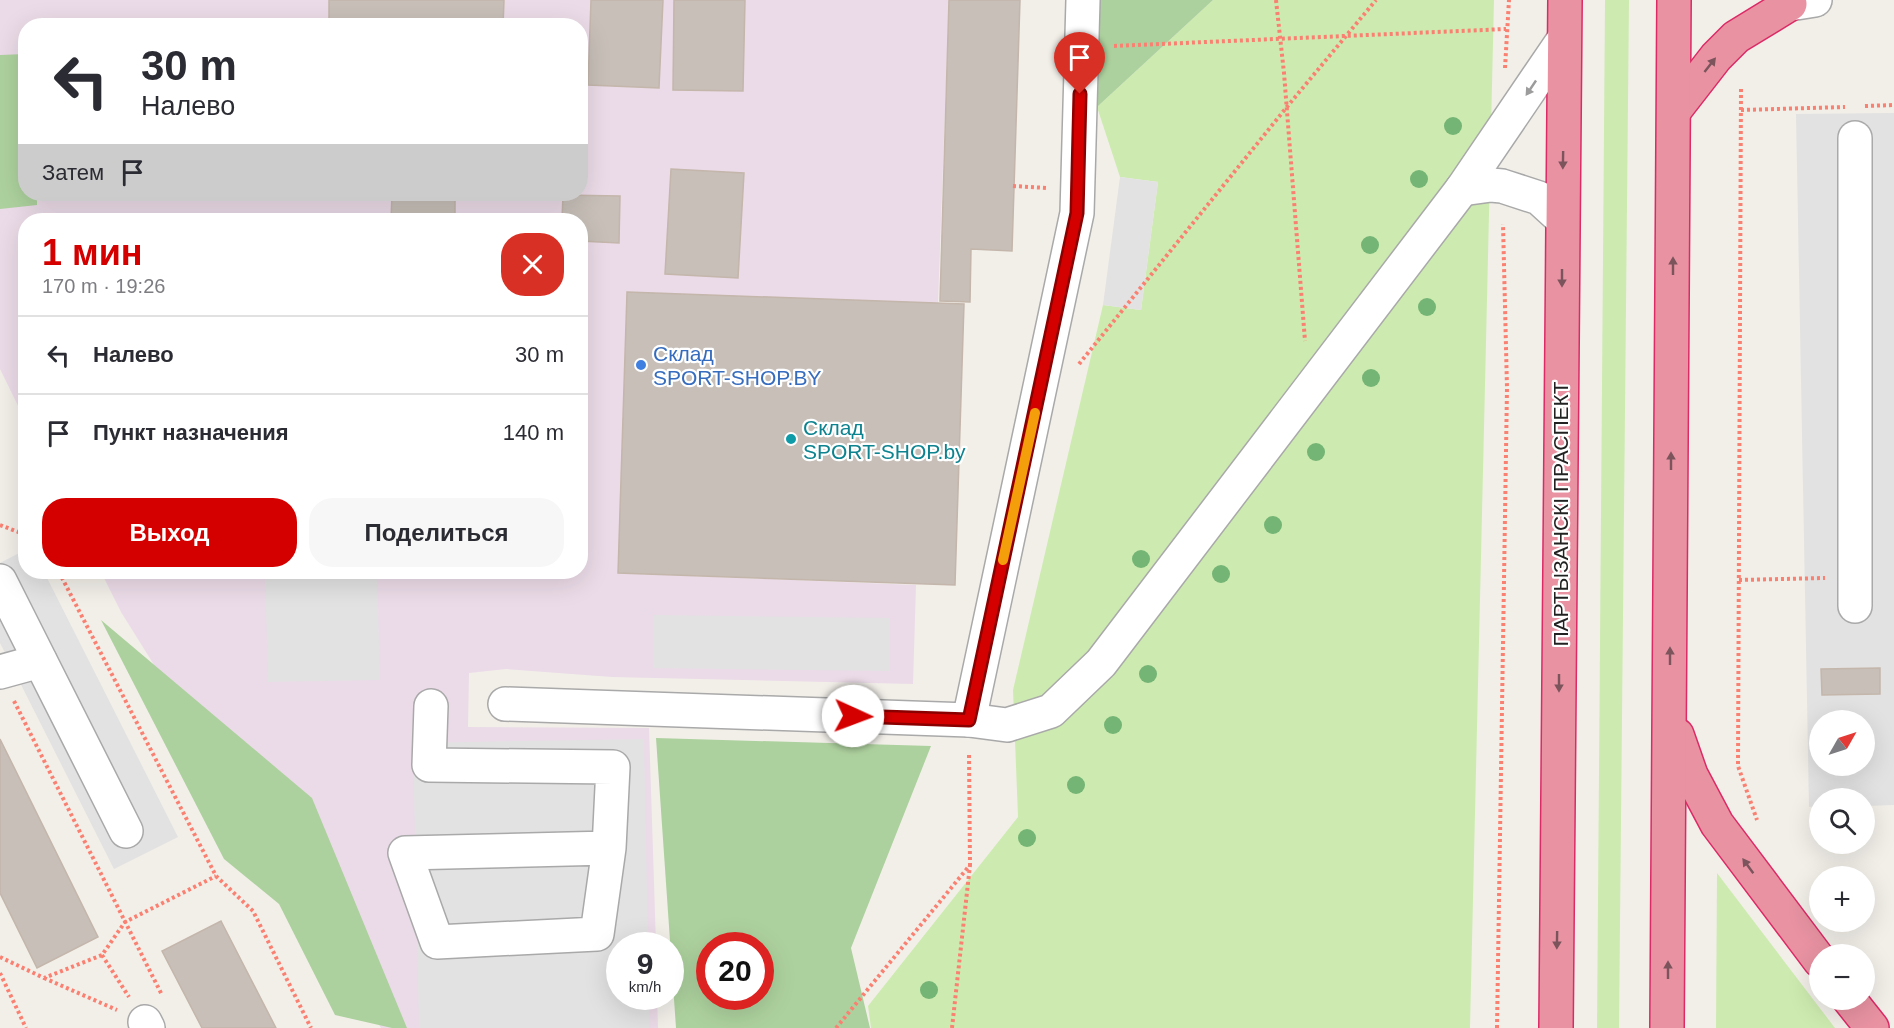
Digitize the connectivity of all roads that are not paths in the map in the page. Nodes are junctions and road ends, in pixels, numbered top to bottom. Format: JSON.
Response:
{"nodes":[{"id":1,"x":1083,"y":0,"type":"edge"},
{"id":2,"x":1565,"y":0,"type":"edge"},
{"id":3,"x":1674,"y":0,"type":"edge"},
{"id":4,"x":1794,"y":1,"type":"edge"},
{"id":5,"x":1564,"y":39,"type":"junction"},
{"id":6,"x":1674,"y":111,"type":"junction"},
{"id":7,"x":1855,"y":138,"type":"dead end"},
{"id":8,"x":1462,"y":189,"type":"junction"},
{"id":9,"x":1562,"y":219,"type":"junction"},
{"id":10,"x":0,"y":581,"type":"edge"},
{"id":11,"x":1855,"y":592,"type":"road end"},
{"id":12,"x":40,"y":661,"type":"junction"},
{"id":13,"x":0,"y":672,"type":"edge"},
{"id":14,"x":505,"y":704,"type":"dead end"},
{"id":15,"x":431,"y":706,"type":"dead end"},
{"id":16,"x":1670,"y":714,"type":"junction"},
{"id":17,"x":969,"y":720,"type":"junction"},
{"id":18,"x":126,"y":831,"type":"dead end"},
{"id":19,"x":609,"y":848,"type":"junction"},
{"id":20,"x":1809,"y":946,"type":"edge"},
{"id":21,"x":1858,"y":1010,"type":"edge"},
{"id":22,"x":1556,"y":1028,"type":"edge"},
{"id":23,"x":1667,"y":1028,"type":"edge"},
{"id":24,"x":1872,"y":1028,"type":"edge"}],
"edges":[{"from":1,"to":17,"type":"lane"},
{"from":2,"to":5,"type":"highway","name":"ПАРТЫЗАНСКІ ПРАСПЕКТ"},
{"from":3,"to":6,"type":"highway"},
{"from":6,"to":4,"type":"highway","one_way":true},
{"from":5,"to":8,"type":"lane","one_way":true},
{"from":5,"to":9,"type":"highway","name":"ПАРТЫЗАНСКІ ПРАСПЕКТ","one_way":true},
{"from":16,"to":6,"type":"highway","one_way":true},
{"from":7,"to":11,"type":"lane"},
{"from":8,"to":9,"type":"lane"},
{"from":8,"to":17,"type":"lane"},
{"from":9,"to":22,"type":"highway","name":"ПАРТЫЗАНСКІ ПРАСПЕКТ","one_way":true},
{"from":10,"to":12,"type":"lane"},
{"from":12,"to":13,"type":"lane"},
{"from":12,"to":18,"type":"lane"},
{"from":14,"to":17,"type":"lane"},
{"from":15,"to":19,"type":"lane"},
{"from":20,"to":16,"type":"highway","one_way":true},
{"from":23,"to":16,"type":"highway","one_way":true},
{"from":19,"to":19,"type":"lane"},
{"from":21,"to":24,"type":"highway"}]}
